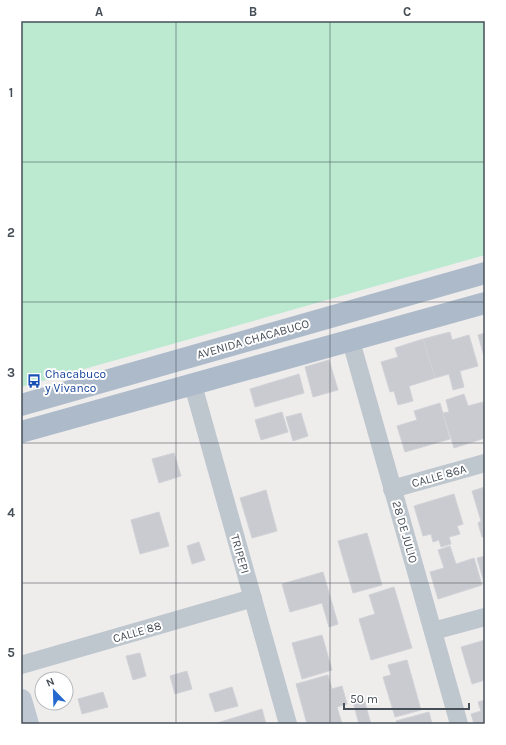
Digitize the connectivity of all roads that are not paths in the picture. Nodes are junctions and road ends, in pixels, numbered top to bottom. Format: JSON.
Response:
{"nodes":[{"id":1,"x":485,"y":273,"type":"edge"},
{"id":2,"x":485,"y":303,"type":"edge"},
{"id":3,"x":351,"y":341,"type":"junction"},
{"id":4,"x":193,"y":385,"type":"junction"},
{"id":5,"x":21,"y":405,"type":"edge"},
{"id":6,"x":21,"y":432,"type":"edge"},
{"id":7,"x":485,"y":463,"type":"edge"},
{"id":8,"x":392,"y":489,"type":"junction"},
{"id":9,"x":253,"y":598,"type":"junction"},
{"id":10,"x":485,"y":617,"type":"edge"},
{"id":11,"x":433,"y":631,"type":"junction"},
{"id":12,"x":21,"y":665,"type":"edge"},
{"id":13,"x":21,"y":700,"type":"edge"},
{"id":14,"x":28,"y":724,"type":"edge"},
{"id":15,"x":288,"y":724,"type":"edge"},
{"id":16,"x":459,"y":724,"type":"edge"}],
"edges":[{"from":1,"to":5,"type":"main road","name":"AVENIDA CHACABUCO"},
{"from":2,"to":3,"type":"main road"},
{"from":3,"to":4,"type":"main road"},
{"from":3,"to":8,"type":"street","name":"28 DE JULIO"},
{"from":4,"to":6,"type":"main road"},
{"from":4,"to":9,"type":"street","name":"TRIPEPI"},
{"from":7,"to":8,"type":"street","name":"CALLE 86A"},
{"from":8,"to":11,"type":"street","name":"28 DE JULIO"},
{"from":9,"to":12,"type":"street","name":"CALLE 88"},
{"from":9,"to":15,"type":"street","name":"TRIPEPI"},
{"from":10,"to":11,"type":"street"},
{"from":11,"to":16,"type":"street","name":"28 DE JULIO"},
{"from":13,"to":14,"type":"main road"}]}
